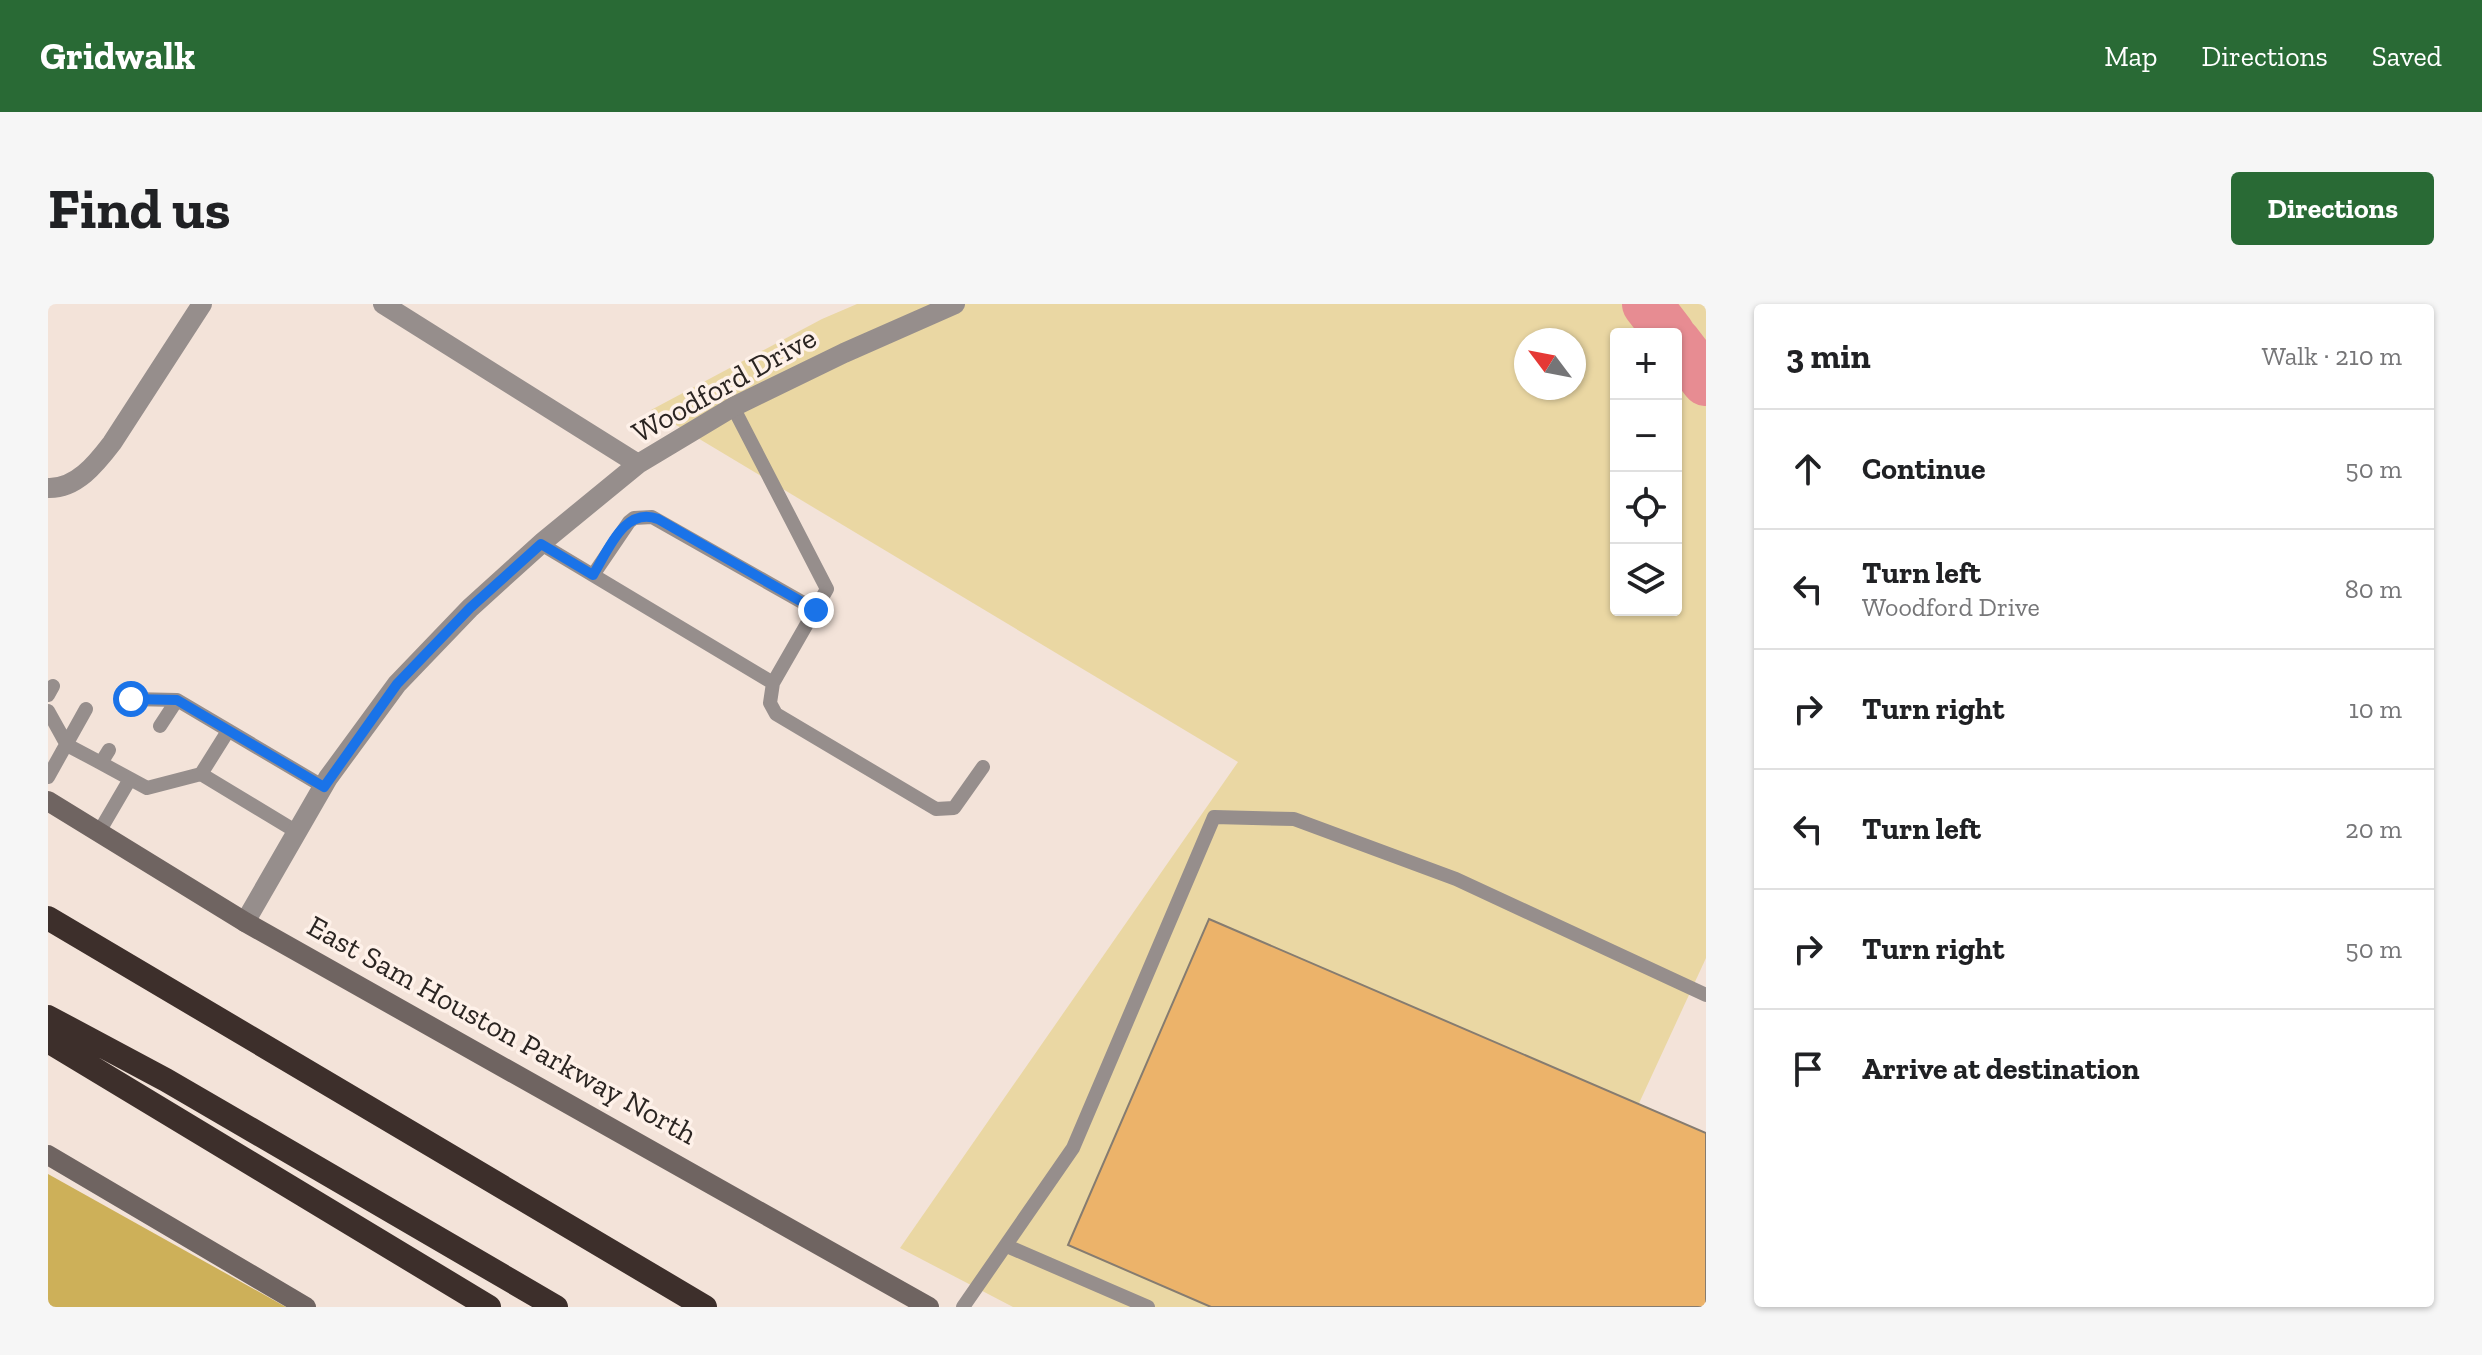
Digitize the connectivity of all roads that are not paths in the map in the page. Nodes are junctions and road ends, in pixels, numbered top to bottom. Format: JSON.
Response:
{"nodes":[{"id":1,"x":202,"y":304,"type":"edge"},
{"id":2,"x":383,"y":304,"type":"edge"},
{"id":3,"x":955,"y":304,"type":"edge"},
{"id":4,"x":733,"y":407,"type":"junction"},
{"id":5,"x":638,"y":464,"type":"junction"},
{"id":6,"x":48,"y":488,"type":"edge"},
{"id":7,"x":541,"y":544,"type":"junction"},
{"id":8,"x":593,"y":575,"type":"junction"},
{"id":9,"x":816,"y":610,"type":"junction"},
{"id":10,"x":773,"y":683,"type":"junction"},
{"id":11,"x":131,"y":699,"type":"dead end"},
{"id":12,"x":177,"y":700,"type":"junction"},
{"id":13,"x":86,"y":709,"type":"dead end"},
{"id":14,"x":48,"y":711,"type":"edge"},
{"id":15,"x":160,"y":726,"type":"dead end"},
{"id":16,"x":228,"y":731,"type":"junction"},
{"id":17,"x":67,"y":745,"type":"junction"},
{"id":18,"x":983,"y":767,"type":"dead end"},
{"id":19,"x":201,"y":774,"type":"junction"},
{"id":20,"x":48,"y":777,"type":"edge"},
{"id":21,"x":130,"y":779,"type":"junction"},
{"id":22,"x":324,"y":787,"type":"junction"},
{"id":23,"x":48,"y":801,"type":"edge"},
{"id":24,"x":99,"y":832,"type":"junction"},
{"id":25,"x":297,"y":832,"type":"junction"},
{"id":26,"x":48,"y":918,"type":"edge"},
{"id":27,"x":245,"y":922,"type":"junction"},
{"id":28,"x":1706,"y":995,"type":"edge"},
{"id":29,"x":48,"y":1017,"type":"edge"},
{"id":30,"x":48,"y":1041,"type":"edge"},
{"id":31,"x":48,"y":1155,"type":"edge"},
{"id":32,"x":1007,"y":1246,"type":"junction"},
{"id":33,"x":306,"y":1307,"type":"edge"},
{"id":34,"x":489,"y":1307,"type":"edge"},
{"id":35,"x":556,"y":1307,"type":"edge"},
{"id":36,"x":705,"y":1307,"type":"edge"},
{"id":37,"x":929,"y":1307,"type":"edge"},
{"id":38,"x":963,"y":1307,"type":"edge"},
{"id":39,"x":1148,"y":1307,"type":"edge"}],
"edges":[{"from":1,"to":6,"type":"street"},
{"from":2,"to":5,"type":"street"},
{"from":3,"to":4,"type":"street","name":"Woodford Drive"},
{"from":4,"to":5,"type":"street","name":"Woodford Drive"},
{"from":4,"to":9,"type":"lane"},
{"from":5,"to":7,"type":"street","name":"Woodford Drive"},
{"from":7,"to":8,"type":"lane"},
{"from":7,"to":22,"type":"street","name":"Woodford Drive"},
{"from":8,"to":9,"type":"lane"},
{"from":8,"to":10,"type":"lane"},
{"from":9,"to":10,"type":"lane"},
{"from":10,"to":18,"type":"lane"},
{"from":11,"to":12,"type":"lane"},
{"from":12,"to":15,"type":"lane"},
{"from":12,"to":16,"type":"lane"},
{"from":13,"to":17,"type":"lane"},
{"from":14,"to":17,"type":"lane"},
{"from":16,"to":19,"type":"lane"},
{"from":16,"to":22,"type":"lane"},
{"from":17,"to":20,"type":"lane"},
{"from":17,"to":21,"type":"lane"},
{"from":19,"to":21,"type":"lane"},
{"from":19,"to":25,"type":"lane"},
{"from":21,"to":24,"type":"lane"},
{"from":22,"to":25,"type":"street","name":"Woodford Drive"},
{"from":23,"to":24,"type":"main road","name":"East Sam Houston Parkway North"},
{"from":24,"to":27,"type":"main road","name":"East Sam Houston Parkway North"},
{"from":25,"to":27,"type":"street","name":"Woodford Drive"},
{"from":26,"to":36,"type":"highway"},
{"from":27,"to":37,"type":"main road","name":"East Sam Houston Parkway North"},
{"from":28,"to":32,"type":"lane"},
{"from":29,"to":35,"type":"highway"},
{"from":30,"to":34,"type":"highway"},
{"from":31,"to":33,"type":"main road"},
{"from":32,"to":38,"type":"lane"},
{"from":32,"to":39,"type":"lane"}]}
